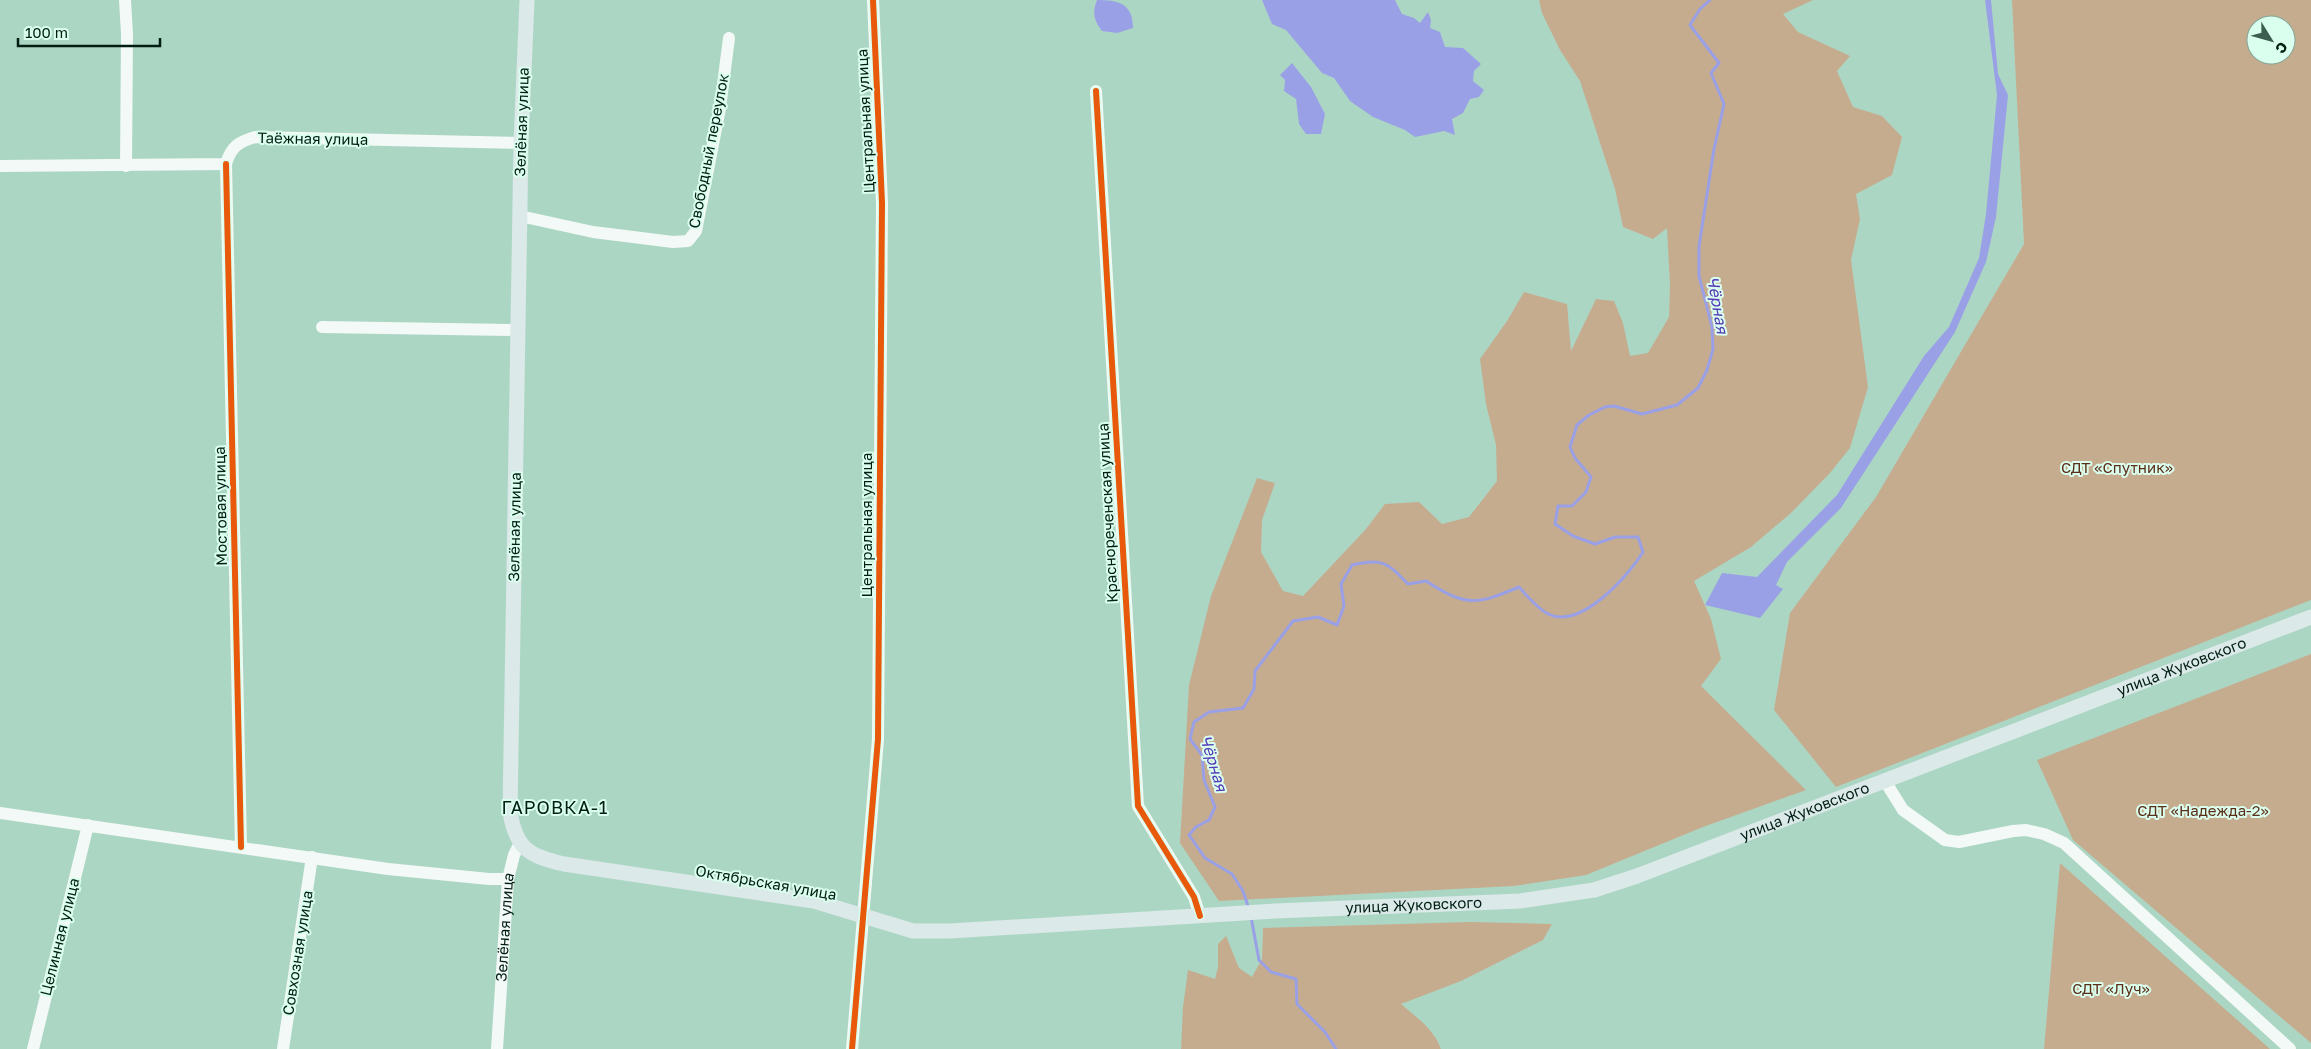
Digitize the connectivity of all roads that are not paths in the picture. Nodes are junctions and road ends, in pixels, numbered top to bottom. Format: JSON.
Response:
{"nodes":[{"id":1,"x":125,"y":0,"type":"edge"},
{"id":2,"x":527,"y":0,"type":"edge"},
{"id":3,"x":873,"y":0,"type":"edge"},
{"id":4,"x":730,"y":38,"type":"dead end"},
{"id":5,"x":1096,"y":91,"type":"dead end"},
{"id":6,"x":521,"y":143,"type":"junction"},
{"id":7,"x":226,"y":164,"type":"junction"},
{"id":8,"x":0,"y":166,"type":"edge"},
{"id":9,"x":126,"y":166,"type":"junction"},
{"id":10,"x":520,"y":216,"type":"junction"},
{"id":11,"x":322,"y":327,"type":"dead end"},
{"id":12,"x":518,"y":330,"type":"junction"},
{"id":13,"x":2311,"y":617,"type":"edge"},
{"id":14,"x":1885,"y":782,"type":"junction"},
{"id":15,"x":0,"y":813,"type":"edge"},
{"id":16,"x":88,"y":825,"type":"junction"},
{"id":17,"x":520,"y":843,"type":"junction"},
{"id":18,"x":241,"y":847,"type":"junction"},
{"id":19,"x":312,"y":857,"type":"junction"},
{"id":20,"x":508,"y":879,"type":"junction"},
{"id":21,"x":1221,"y":914,"type":"joint"},
{"id":22,"x":1200,"y":916,"type":"junction"},
{"id":23,"x":862,"y":917,"type":"junction"},
{"id":24,"x":33,"y":1049,"type":"edge"},
{"id":25,"x":283,"y":1049,"type":"edge"},
{"id":26,"x":496,"y":1049,"type":"edge"},
{"id":27,"x":852,"y":1049,"type":"edge"},
{"id":28,"x":2290,"y":1049,"type":"edge"}],
"edges":[{"from":1,"to":9,"type":"street"},
{"from":2,"to":6,"type":"main road","name":"Зелёная улица"},
{"from":3,"to":23,"type":"street","name":"Центральная улица"},
{"from":4,"to":10,"type":"street","name":"Свободный переулок"},
{"from":5,"to":22,"type":"street","name":"Краснореченская улица"},
{"from":6,"to":7,"type":"street","name":"Таёжная улица"},
{"from":6,"to":10,"type":"main road","name":"Зелёная улица"},
{"from":7,"to":9,"type":"street"},
{"from":7,"to":18,"type":"street","name":"Мостовая улица"},
{"from":8,"to":9,"type":"street"},
{"from":10,"to":12,"type":"main road","name":"Зелёная улица"},
{"from":11,"to":12,"type":"street"},
{"from":12,"to":17,"type":"main road","name":"Зелёная улица"},
{"from":13,"to":14,"type":"main road","name":"улица Жуковского"},
{"from":14,"to":21,"type":"main road","name":"улица Жуковского"},
{"from":14,"to":28,"type":"street"},
{"from":15,"to":16,"type":"street"},
{"from":16,"to":18,"type":"street"},
{"from":16,"to":24,"type":"street","name":"Целинная улица"},
{"from":17,"to":20,"type":"street","name":"Зелёная улица"},
{"from":17,"to":23,"type":"main road","name":"Октябрьская улица"},
{"from":18,"to":19,"type":"street"},
{"from":19,"to":20,"type":"street"},
{"from":19,"to":25,"type":"street","name":"Совхозная улица"},
{"from":20,"to":26,"type":"street","name":"Зелёная улица"},
{"from":21,"to":22,"type":"main road","name":"Октябрьская улица"},
{"from":22,"to":23,"type":"main road","name":"Октябрьская улица"},
{"from":23,"to":27,"type":"street","name":"Центральная улица"}]}
